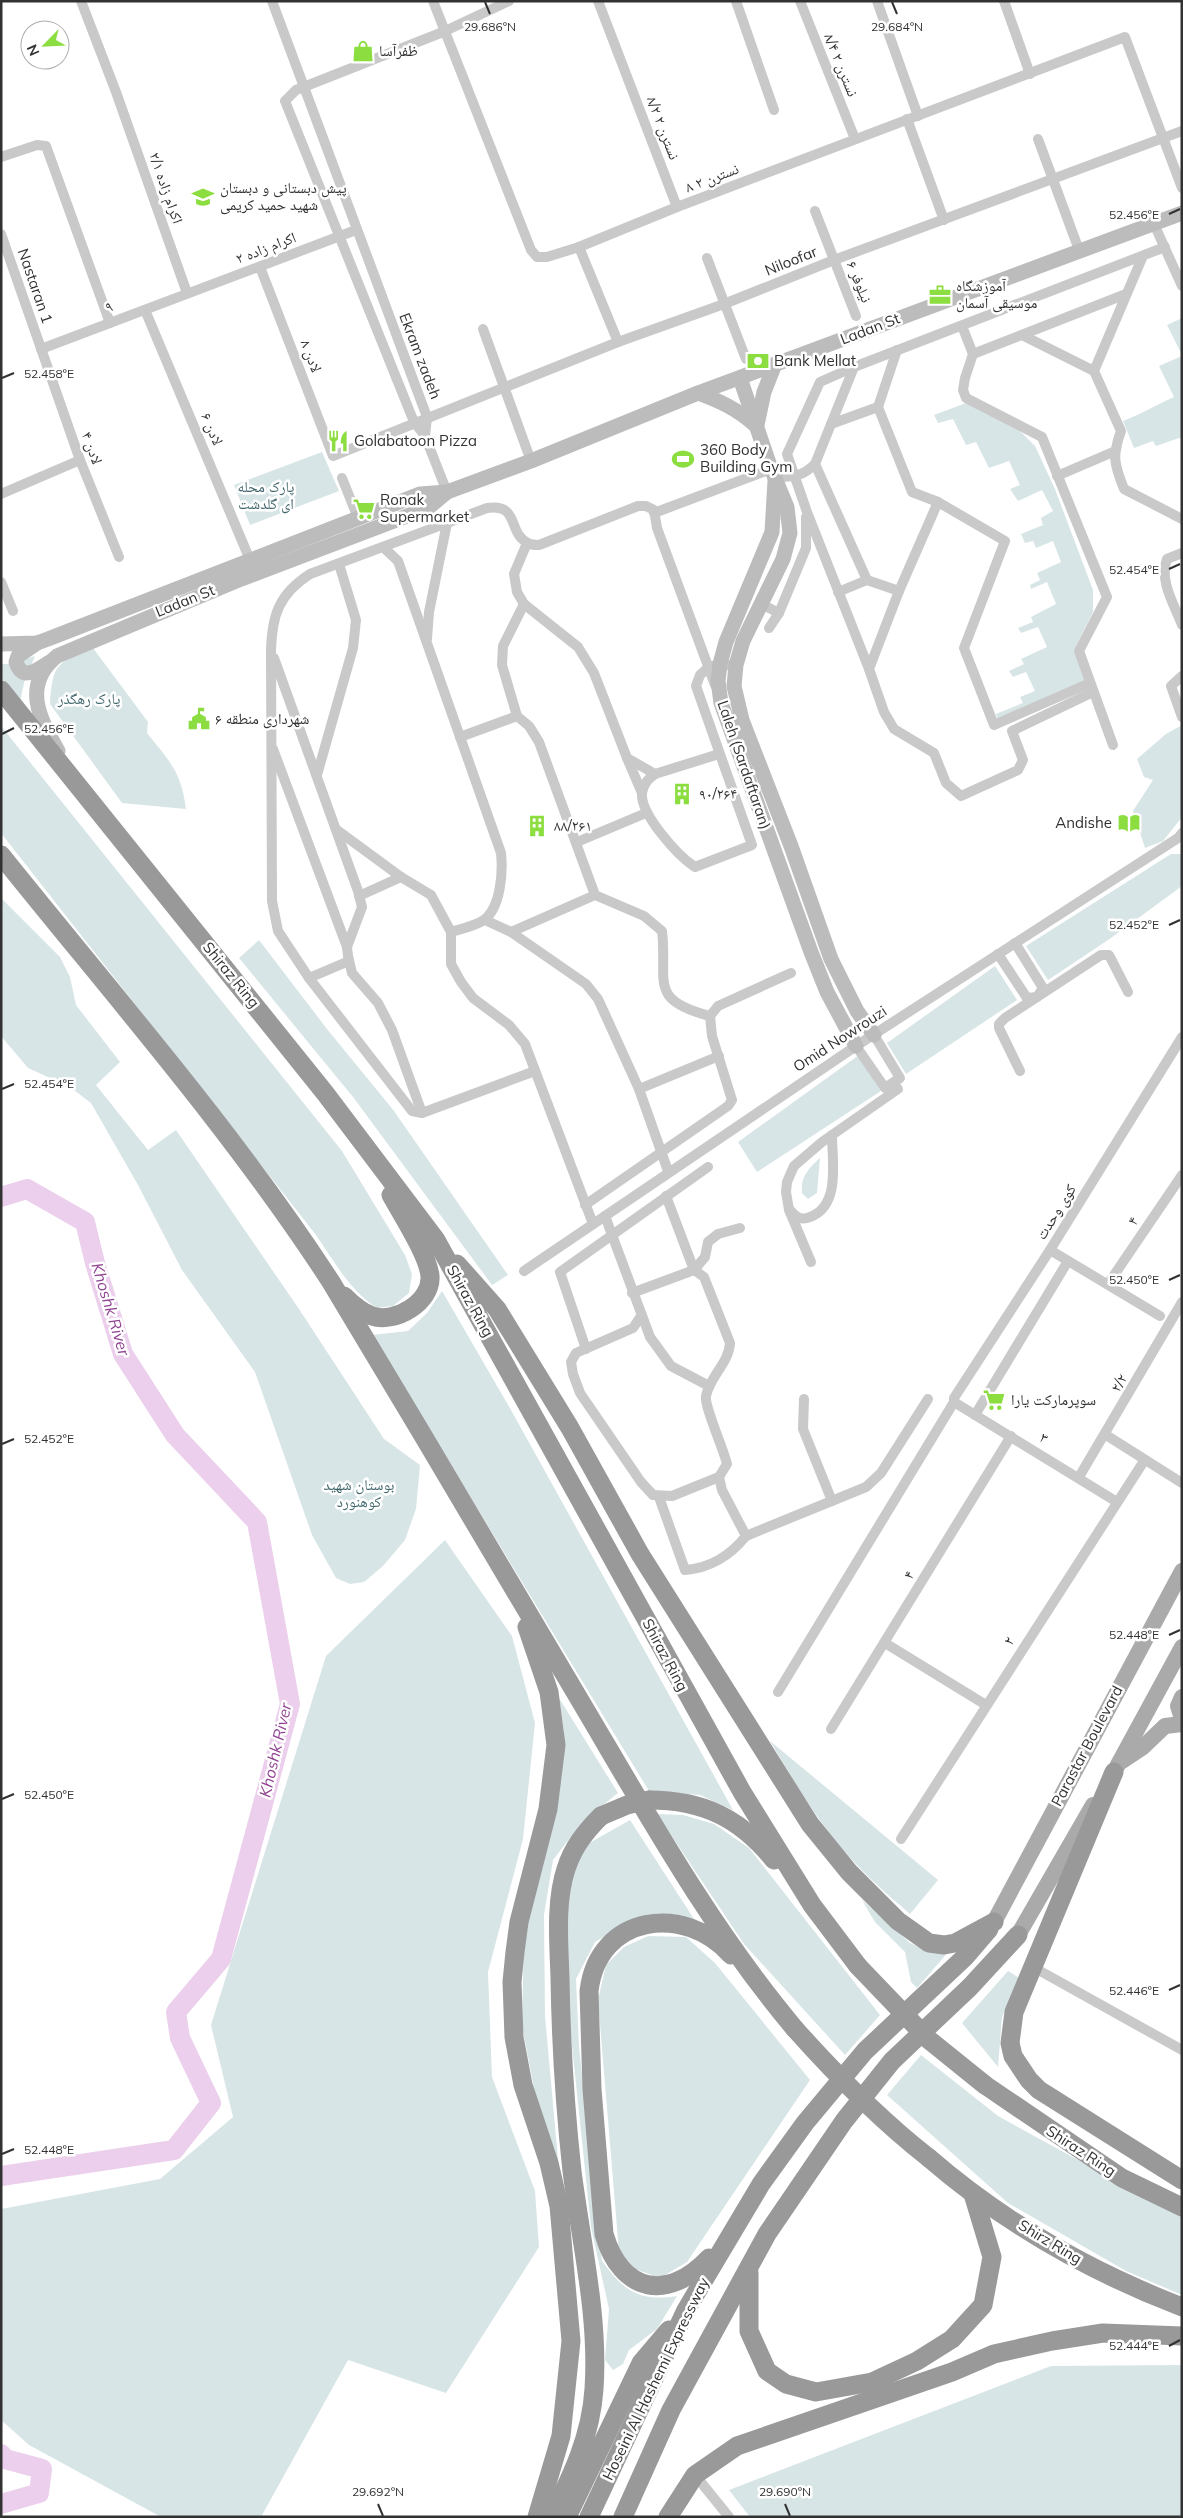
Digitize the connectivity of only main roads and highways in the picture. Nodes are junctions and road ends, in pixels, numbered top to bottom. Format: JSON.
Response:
{"nodes":[{"id":1,"x":1,"y":690,"type":"edge"},
{"id":2,"x":4,"y":861,"type":"edge"},
{"id":3,"x":362,"y":1142,"type":"junction"},
{"id":4,"x":436,"y":1240,"type":"junction"},
{"id":5,"x":331,"y":1282,"type":"junction"},
{"id":6,"x":1182,"y":1571,"type":"edge"},
{"id":7,"x":516,"y":1593,"type":"junction"},
{"id":8,"x":1182,"y":1593,"type":"edge"},
{"id":9,"x":1166,"y":1600,"type":"junction"},
{"id":10,"x":1182,"y":1648,"type":"edge"},
{"id":11,"x":1182,"y":1697,"type":"edge"},
{"id":12,"x":1182,"y":1719,"type":"edge"},
{"id":13,"x":1182,"y":1724,"type":"edge"},
{"id":14,"x":1117,"y":1767,"type":"junction"},
{"id":15,"x":812,"y":1905,"type":"junction"},
{"id":16,"x":994,"y":1922,"type":"junction"},
{"id":17,"x":1018,"y":1935,"type":"joint"},
{"id":18,"x":765,"y":1994,"type":"junction"},
{"id":19,"x":1182,"y":2180,"type":"edge"},
{"id":20,"x":973,"y":2194,"type":"junction"},
{"id":21,"x":1182,"y":2207,"type":"edge"},
{"id":22,"x":727,"y":2238,"type":"junction"},
{"id":23,"x":749,"y":2269,"type":"junction"},
{"id":24,"x":1182,"y":2307,"type":"edge"},
{"id":25,"x":686,"y":2310,"type":"junction"},
{"id":26,"x":1182,"y":2336,"type":"edge"},
{"id":27,"x":537,"y":2517,"type":"edge"},
{"id":28,"x":551,"y":2517,"type":"edge"},
{"id":29,"x":567,"y":2517,"type":"edge"},
{"id":30,"x":589,"y":2517,"type":"edge"},
{"id":31,"x":622,"y":2517,"type":"edge"},
{"id":32,"x":668,"y":2517,"type":"edge"}],
"edges":[{"from":1,"to":3,"type":"highway","name":"Shiraz Ring"},
{"from":2,"to":5,"type":"highway"},
{"from":3,"to":4,"type":"highway","name":"Shiraz Ring"},
{"from":3,"to":5,"type":"highway"},
{"from":4,"to":15,"type":"highway","name":"Shiraz Ring"},
{"from":4,"to":16,"type":"highway"},
{"from":5,"to":7,"type":"highway"},
{"from":6,"to":9,"type":"main road","name":"Parastar Boulevard"},
{"from":7,"to":18,"type":"highway"},
{"from":7,"to":27,"type":"highway"},
{"from":8,"to":9,"type":"main road"},
{"from":9,"to":16,"type":"main road","name":"Parastar Boulevard"},
{"from":10,"to":14,"type":"main road"},
{"from":11,"to":12,"type":"main road"},
{"from":13,"to":14,"type":"main road"},
{"from":14,"to":17,"type":"main road"},
{"from":14,"to":19,"type":"highway"},
{"from":15,"to":21,"type":"highway","name":"Shiraz Ring","bridge":true},
{"from":15,"to":28,"type":"highway","bridge":true},
{"from":16,"to":22,"type":"highway","name":"Hoseini Al Hashemi Expressway"},
{"from":17,"to":23,"type":"highway","name":"Hoseini Al Hashemi Expressway"},
{"from":18,"to":20,"type":"highway","name":"Shirz Ring","bridge":true},
{"from":18,"to":22,"type":"highway"},
{"from":20,"to":23,"type":"highway"},
{"from":20,"to":24,"type":"highway","name":"Shirz Ring"},
{"from":22,"to":25,"type":"highway","name":"Hoseini Al Hashemi Expressway"},
{"from":23,"to":31,"type":"highway","name":"Hoseini Al Hashemi Expressway"},
{"from":25,"to":29,"type":"highway"},
{"from":25,"to":30,"type":"highway","name":"Hoseini Al Hashemi Expressway"},
{"from":26,"to":32,"type":"highway"}]}
